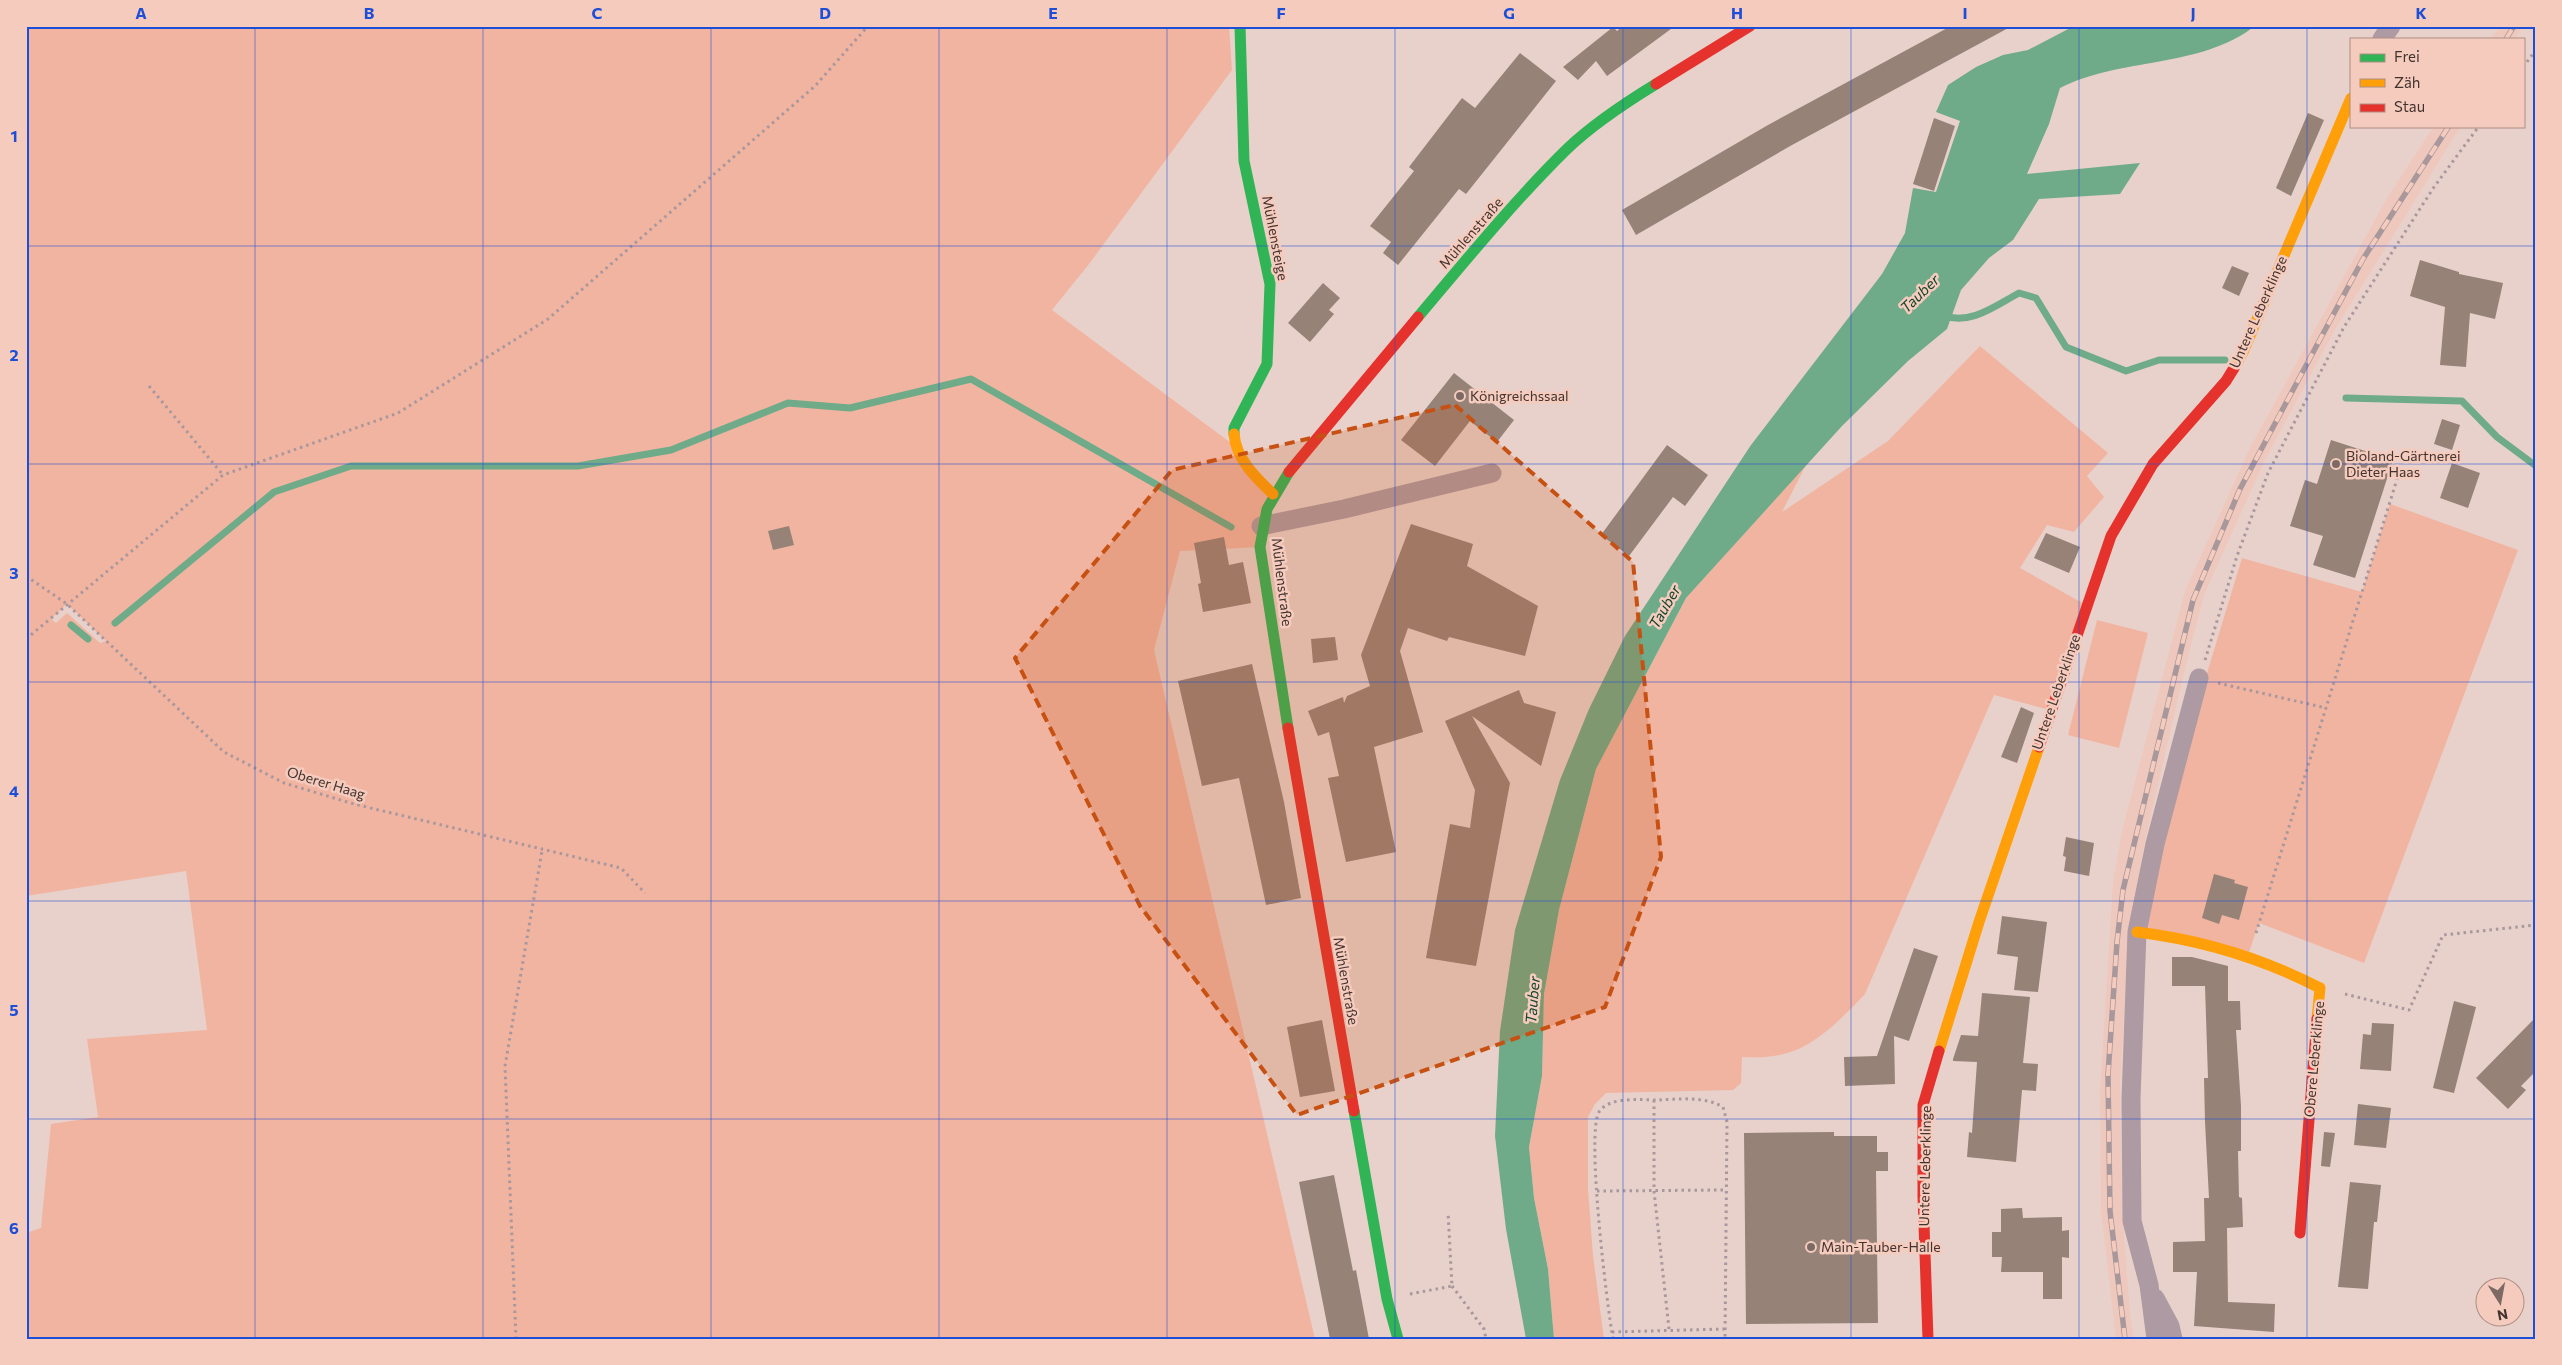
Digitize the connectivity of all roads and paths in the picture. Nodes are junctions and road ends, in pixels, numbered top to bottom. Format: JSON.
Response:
{"nodes":[{"id":1,"x":868,"y":26,"type":"edge"},
{"id":2,"x":1240,"y":26,"type":"edge"},
{"id":3,"x":1750,"y":26,"type":"edge"},
{"id":4,"x":2391,"y":26,"type":"edge"},
{"id":5,"x":2383,"y":38,"type":"edge"},
{"id":6,"x":2536,"y":50,"type":"edge"},
{"id":7,"x":2524,"y":66,"type":"edge"},
{"id":8,"x":2350,"y":100,"type":"edge"},
{"id":9,"x":2478,"y":128,"type":"edge"},
{"id":10,"x":149,"y":386,"type":"dead end"},
{"id":11,"x":1492,"y":473,"type":"dead end"},
{"id":12,"x":223,"y":475,"type":"junction"},
{"id":13,"x":2398,"y":476,"type":"dead end"},
{"id":14,"x":1273,"y":494,"type":"junction"},
{"id":15,"x":1261,"y":526,"type":"junction"},
{"id":16,"x":26,"y":576,"type":"edge"},
{"id":17,"x":67,"y":604,"type":"junction"},
{"id":18,"x":26,"y":639,"type":"edge"},
{"id":19,"x":2199,"y":678,"type":"junction"},
{"id":20,"x":2326,"y":708,"type":"junction"},
{"id":21,"x":542,"y":851,"type":"junction"},
{"id":22,"x":645,"y":893,"type":"dead end"},
{"id":23,"x":2536,"y":925,"type":"edge"},
{"id":24,"x":2137,"y":932,"type":"junction"},
{"id":25,"x":2248,"y":955,"type":"junction"},
{"id":26,"x":2320,"y":988,"type":"junction"},
{"id":27,"x":1654,"y":1100,"type":"junction"},
{"id":28,"x":1725,"y":1190,"type":"junction"},
{"id":29,"x":1597,"y":1191,"type":"junction"},
{"id":30,"x":1654,"y":1191,"type":"junction"},
{"id":31,"x":1448,"y":1212,"type":"dead end"},
{"id":32,"x":2300,"y":1232,"type":"dead end"},
{"id":33,"x":1452,"y":1286,"type":"junction"},
{"id":34,"x":2149,"y":1286,"type":"junction"},
{"id":35,"x":1387,"y":1299,"type":"junction"},
{"id":36,"x":1669,"y":1329,"type":"junction"},
{"id":37,"x":1725,"y":1329,"type":"junction"},
{"id":38,"x":1612,"y":1332,"type":"junction"},
{"id":39,"x":516,"y":1339,"type":"edge"},
{"id":40,"x":1398,"y":1339,"type":"edge"},
{"id":41,"x":1486,"y":1339,"type":"edge"},
{"id":42,"x":1613,"y":1339,"type":"edge"},
{"id":43,"x":1725,"y":1339,"type":"edge"},
{"id":44,"x":1928,"y":1339,"type":"edge"},
{"id":45,"x":2156,"y":1339,"type":"edge"},
{"id":46,"x":2173,"y":1339,"type":"edge"}],
"edges":[{"from":1,"to":12,"type":"path"},
{"from":2,"to":14,"type":"street","name":"Mühlensteige"},
{"from":3,"to":14,"type":"street","name":"Mühlenstraße"},
{"from":4,"to":5,"type":"street"},
{"from":6,"to":7,"type":"path"},
{"from":8,"to":44,"type":"street","name":"Untere Leberklinge"},
{"from":9,"to":19,"type":"path"},
{"from":10,"to":12,"type":"path"},
{"from":11,"to":15,"type":"street"},
{"from":12,"to":17,"type":"path"},
{"from":13,"to":20,"type":"path"},
{"from":14,"to":15,"type":"street","name":"Mühlenstraße"},
{"from":15,"to":35,"type":"street","name":"Mühlenstraße"},
{"from":16,"to":17,"type":"path","name":"Oberer Haag"},
{"from":17,"to":18,"type":"path"},
{"from":17,"to":21,"type":"path","name":"Oberer Haag"},
{"from":19,"to":20,"type":"path"},
{"from":19,"to":24,"type":"street"},
{"from":20,"to":25,"type":"path"},
{"from":21,"to":22,"type":"path","name":"Oberer Haag"},
{"from":21,"to":39,"type":"path"},
{"from":23,"to":26,"type":"path"},
{"from":24,"to":25,"type":"street","name":"Obere Leberklinge"},
{"from":24,"to":34,"type":"street"},
{"from":25,"to":26,"type":"street","name":"Obere Leberklinge"},
{"from":26,"to":32,"type":"street","name":"Obere Leberklinge"},
{"from":27,"to":28,"type":"path"},
{"from":27,"to":29,"type":"path"},
{"from":27,"to":30,"type":"path"},
{"from":28,"to":30,"type":"path"},
{"from":28,"to":37,"type":"path"},
{"from":29,"to":30,"type":"path"},
{"from":29,"to":38,"type":"path"},
{"from":30,"to":36,"type":"path"},
{"from":31,"to":33,"type":"path"},
{"from":33,"to":35,"type":"path"},
{"from":33,"to":41,"type":"path"},
{"from":34,"to":45,"type":"street"},
{"from":34,"to":46,"type":"street"},
{"from":35,"to":40,"type":"street","name":"Mühlenstraße"},
{"from":36,"to":37,"type":"path"},
{"from":36,"to":38,"type":"path"},
{"from":37,"to":43,"type":"path"},
{"from":38,"to":42,"type":"path"}]}
